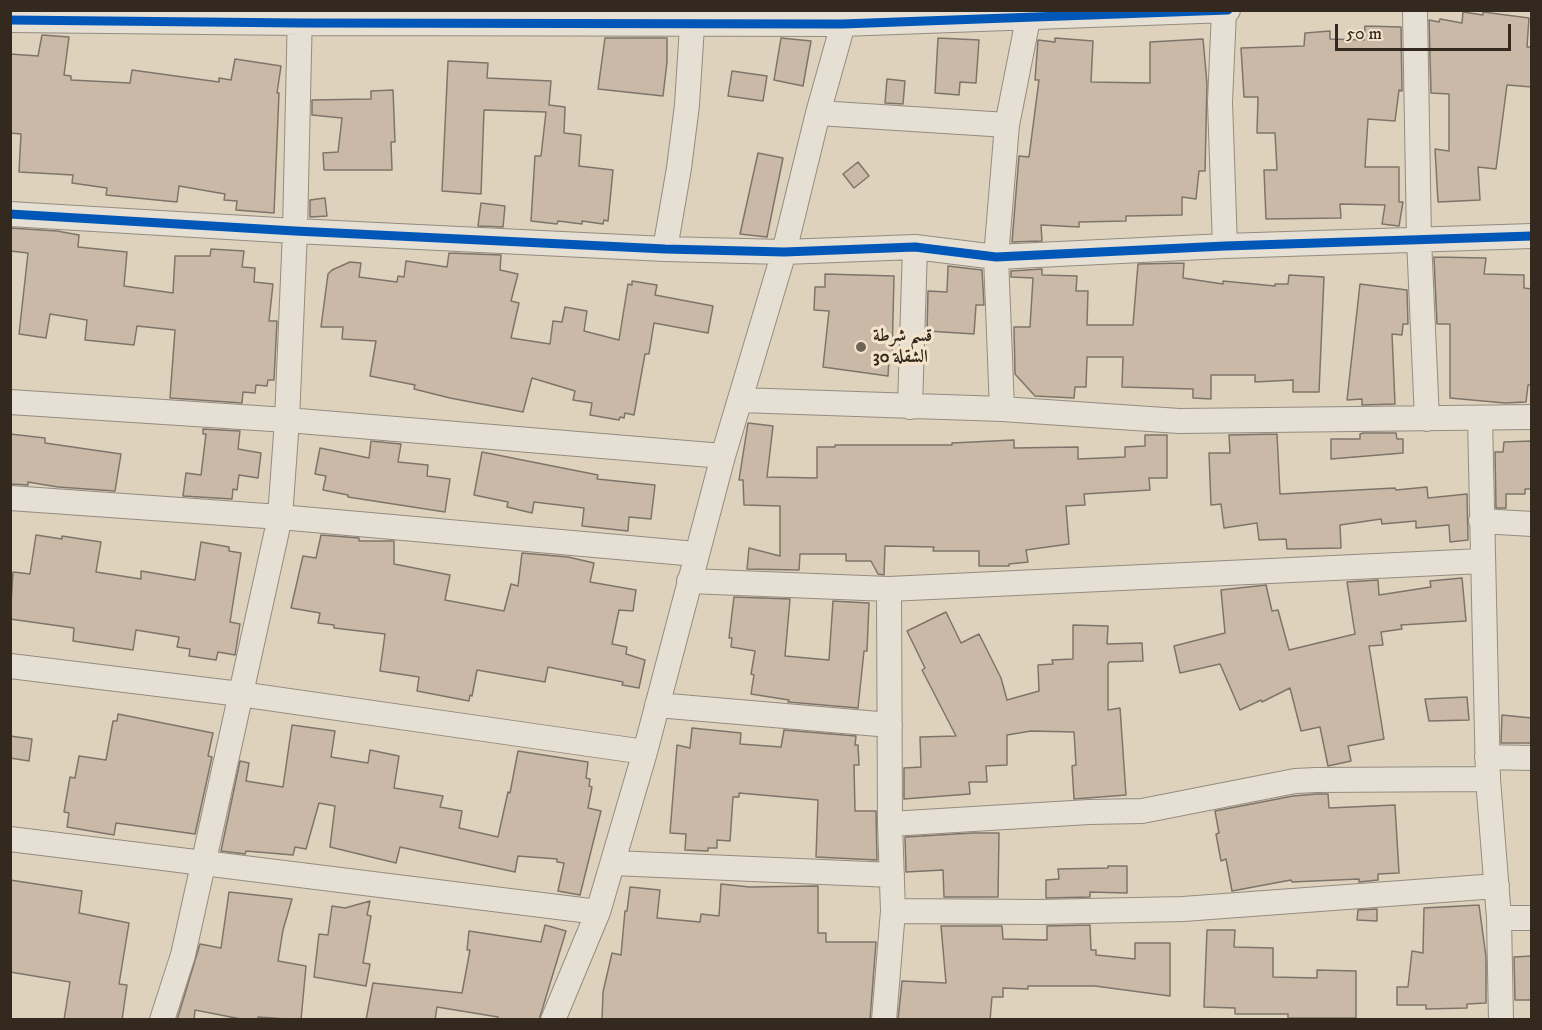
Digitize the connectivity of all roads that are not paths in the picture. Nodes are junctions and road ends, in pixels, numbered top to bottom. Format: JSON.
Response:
{"nodes":[{"id":1,"x":1415,"y":10,"type":"edge"},
{"id":2,"x":1226,"y":11,"type":"edge"},
{"id":3,"x":300,"y":17,"type":"edge"},
{"id":4,"x":692,"y":17,"type":"edge"},
{"id":5,"x":844,"y":17,"type":"edge"},
{"id":6,"x":1028,"y":19,"type":"junction"},
{"id":7,"x":10,"y":20,"type":"edge"},
{"id":8,"x":818,"y":113,"type":"junction"},
{"id":9,"x":1007,"y":125,"type":"junction"},
{"id":10,"x":10,"y":214,"type":"edge"},
{"id":11,"x":295,"y":231,"type":"junction"},
{"id":12,"x":1532,"y":236,"type":"edge"},
{"id":13,"x":1419,"y":239,"type":"junction"},
{"id":14,"x":1225,"y":246,"type":"junction"},
{"id":15,"x":915,"y":248,"type":"junction"},
{"id":16,"x":665,"y":249,"type":"junction"},
{"id":17,"x":784,"y":252,"type":"junction"},
{"id":18,"x":996,"y":257,"type":"junction"},
{"id":19,"x":740,"y":400,"type":"junction"},
{"id":20,"x":10,"y":402,"type":"edge"},
{"id":21,"x":910,"y":407,"type":"junction"},
{"id":22,"x":1002,"y":409,"type":"junction"},
{"id":23,"x":1532,"y":417,"type":"edge"},
{"id":24,"x":1480,"y":418,"type":"junction"},
{"id":25,"x":1426,"y":419,"type":"junction"},
{"id":26,"x":287,"y":420,"type":"junction"},
{"id":27,"x":723,"y":456,"type":"junction"},
{"id":28,"x":10,"y":498,"type":"edge"},
{"id":29,"x":280,"y":517,"type":"junction"},
{"id":30,"x":1481,"y":521,"type":"junction"},
{"id":31,"x":1532,"y":524,"type":"edge"},
{"id":32,"x":696,"y":554,"type":"junction"},
{"id":33,"x":1482,"y":561,"type":"junction"},
{"id":34,"x":689,"y":581,"type":"junction"},
{"id":35,"x":890,"y":589,"type":"junction"},
{"id":36,"x":10,"y":666,"type":"edge"},
{"id":37,"x":240,"y":694,"type":"junction"},
{"id":38,"x":657,"y":705,"type":"junction"},
{"id":39,"x":890,"y":725,"type":"junction"},
{"id":40,"x":645,"y":752,"type":"junction"},
{"id":41,"x":1532,"y":758,"type":"edge"},
{"id":42,"x":1488,"y":768,"type":"junction"},
{"id":43,"x":890,"y":824,"type":"junction"},
{"id":44,"x":10,"y":839,"type":"edge"},
{"id":45,"x":613,"y":862,"type":"junction"},
{"id":46,"x":203,"y":864,"type":"junction"},
{"id":47,"x":892,"y":875,"type":"junction"},
{"id":48,"x":1497,"y":886,"type":"junction"},
{"id":49,"x":893,"y":911,"type":"junction"},
{"id":50,"x":597,"y":912,"type":"junction"},
{"id":51,"x":1499,"y":918,"type":"junction"},
{"id":52,"x":1532,"y":918,"type":"edge"},
{"id":53,"x":162,"y":1020,"type":"edge"},
{"id":54,"x":553,"y":1020,"type":"edge"},
{"id":55,"x":884,"y":1020,"type":"edge"},
{"id":56,"x":1501,"y":1020,"type":"edge"}],
"edges":[{"from":1,"to":13,"type":"street"},
{"from":2,"to":6,"type":"street"},
{"from":2,"to":14,"type":"street"},
{"from":3,"to":4,"type":"street"},
{"from":3,"to":7,"type":"street"},
{"from":3,"to":11,"type":"street"},
{"from":4,"to":5,"type":"street"},
{"from":4,"to":16,"type":"street"},
{"from":5,"to":6,"type":"street"},
{"from":5,"to":8,"type":"street"},
{"from":6,"to":9,"type":"street"},
{"from":8,"to":9,"type":"street"},
{"from":8,"to":17,"type":"street"},
{"from":9,"to":18,"type":"street"},
{"from":10,"to":11,"type":"street"},
{"from":11,"to":16,"type":"street"},
{"from":11,"to":26,"type":"street"},
{"from":12,"to":13,"type":"street"},
{"from":13,"to":14,"type":"street"},
{"from":13,"to":25,"type":"street"},
{"from":14,"to":18,"type":"street"},
{"from":15,"to":17,"type":"street"},
{"from":15,"to":18,"type":"street"},
{"from":15,"to":21,"type":"street"},
{"from":16,"to":17,"type":"street"},
{"from":17,"to":19,"type":"street"},
{"from":18,"to":22,"type":"street"},
{"from":19,"to":21,"type":"street"},
{"from":19,"to":27,"type":"street"},
{"from":20,"to":26,"type":"street"},
{"from":21,"to":22,"type":"street"},
{"from":22,"to":25,"type":"street"},
{"from":23,"to":24,"type":"street"},
{"from":24,"to":25,"type":"street"},
{"from":24,"to":30,"type":"street"},
{"from":26,"to":27,"type":"street"},
{"from":26,"to":29,"type":"street"},
{"from":27,"to":32,"type":"street"},
{"from":28,"to":29,"type":"street"},
{"from":29,"to":32,"type":"street"},
{"from":29,"to":37,"type":"street"},
{"from":30,"to":31,"type":"street"},
{"from":30,"to":33,"type":"street"},
{"from":32,"to":34,"type":"street"},
{"from":33,"to":35,"type":"street"},
{"from":33,"to":42,"type":"street"},
{"from":34,"to":35,"type":"street"},
{"from":34,"to":38,"type":"street"},
{"from":35,"to":39,"type":"street"},
{"from":36,"to":37,"type":"street"},
{"from":37,"to":40,"type":"street"},
{"from":37,"to":46,"type":"street"},
{"from":38,"to":39,"type":"street"},
{"from":38,"to":40,"type":"street"},
{"from":39,"to":43,"type":"street"},
{"from":40,"to":45,"type":"street"},
{"from":41,"to":42,"type":"street"},
{"from":42,"to":43,"type":"street"},
{"from":42,"to":48,"type":"street"},
{"from":43,"to":47,"type":"street"},
{"from":44,"to":46,"type":"street"},
{"from":45,"to":47,"type":"street"},
{"from":45,"to":50,"type":"street"},
{"from":46,"to":50,"type":"street"},
{"from":46,"to":53,"type":"street"},
{"from":47,"to":49,"type":"street"},
{"from":48,"to":49,"type":"street"},
{"from":48,"to":51,"type":"street"},
{"from":49,"to":55,"type":"street"},
{"from":50,"to":54,"type":"street"},
{"from":51,"to":52,"type":"street"},
{"from":51,"to":56,"type":"street"}]}
